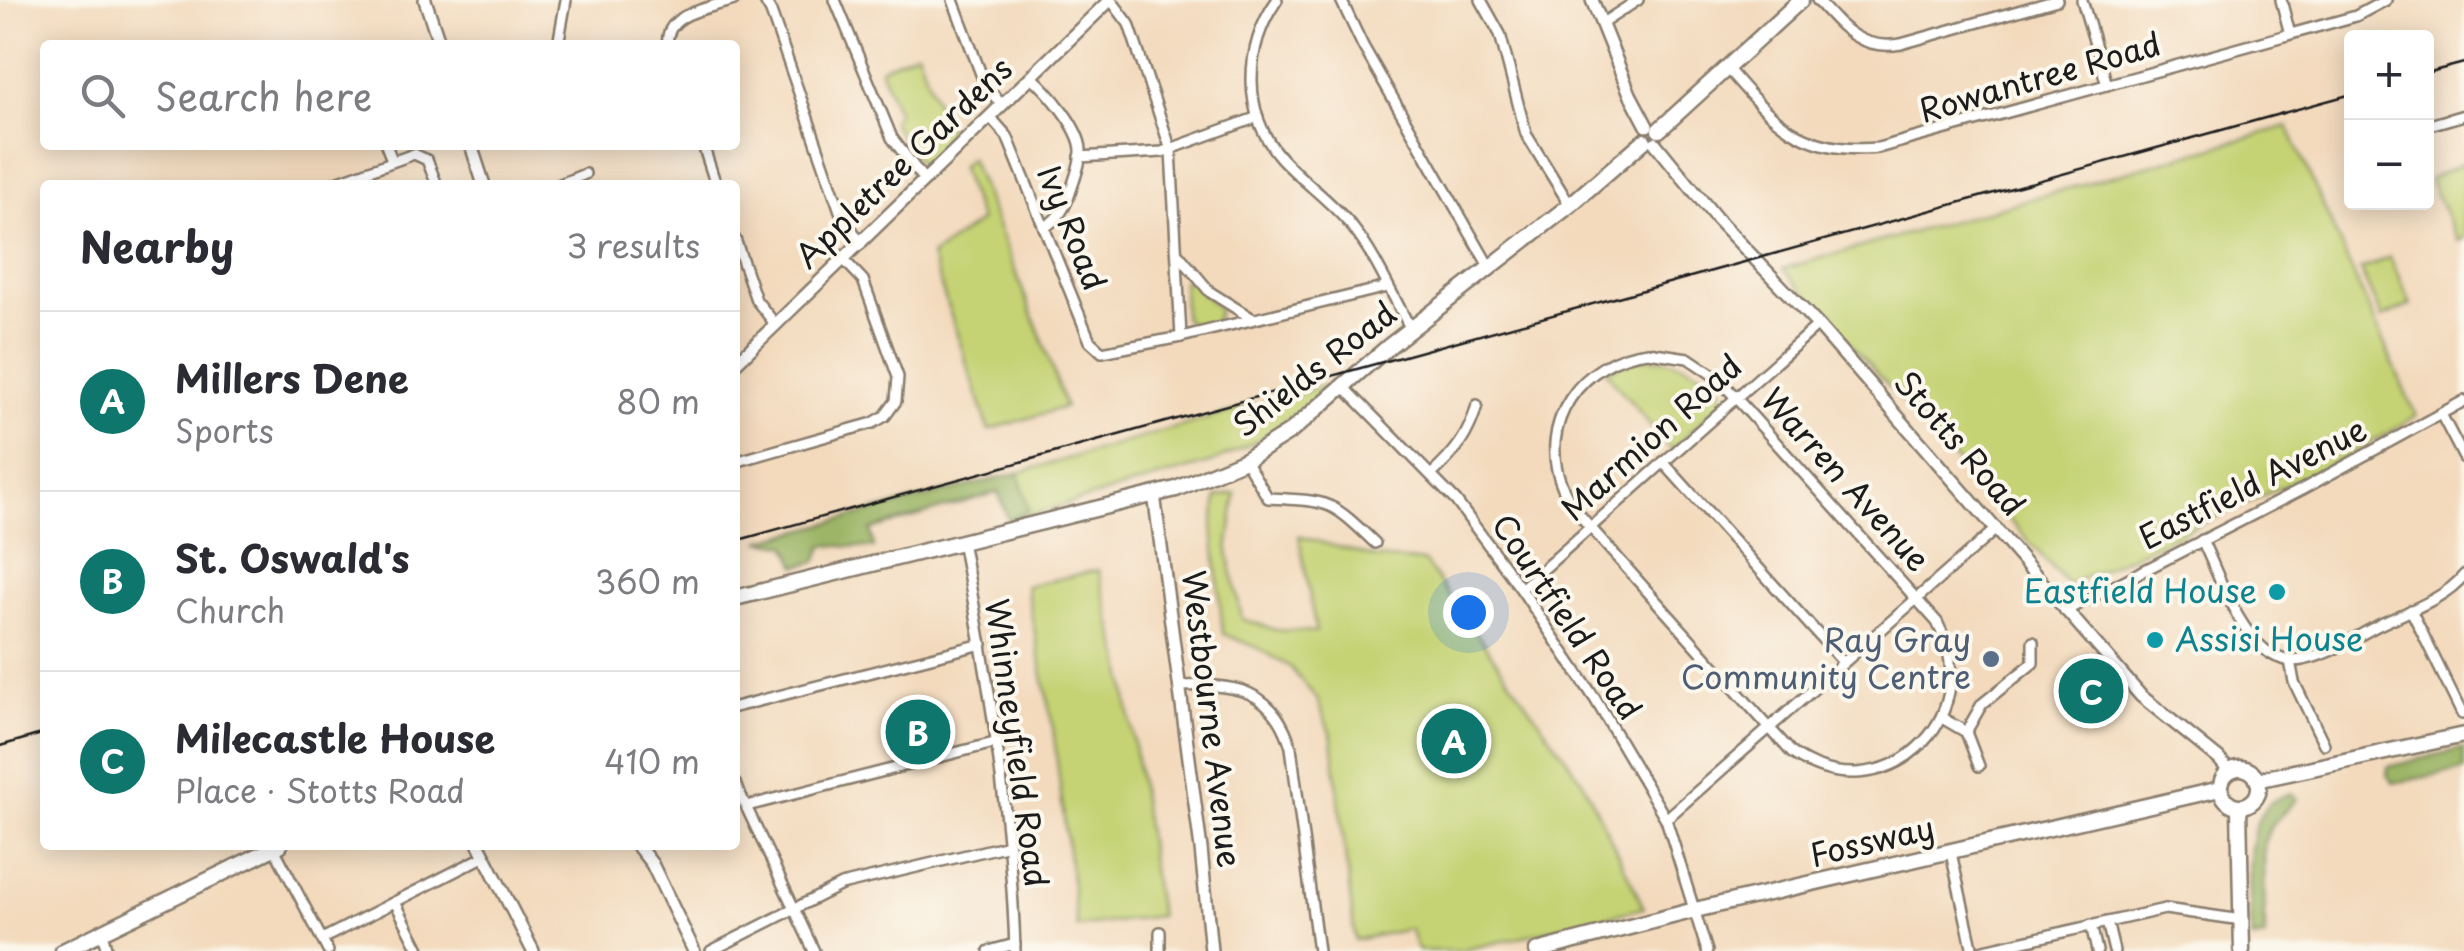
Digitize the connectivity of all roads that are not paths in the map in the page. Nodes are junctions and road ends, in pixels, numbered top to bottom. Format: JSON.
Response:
{"nodes":[{"id":1,"x":425,"y":0,"type":"edge"},
{"id":2,"x":734,"y":0,"type":"edge"},
{"id":3,"x":764,"y":0,"type":"edge"},
{"id":4,"x":954,"y":0,"type":"edge"},
{"id":5,"x":1111,"y":0,"type":"edge"},
{"id":6,"x":1277,"y":0,"type":"edge"},
{"id":7,"x":1340,"y":0,"type":"edge"},
{"id":8,"x":1481,"y":0,"type":"edge"},
{"id":9,"x":1592,"y":0,"type":"edge"},
{"id":10,"x":1638,"y":0,"type":"edge"},
{"id":11,"x":1800,"y":0,"type":"edge"},
{"id":12,"x":1817,"y":0,"type":"edge"},
{"id":13,"x":2057,"y":0,"type":"edge"},
{"id":14,"x":2082,"y":0,"type":"edge"},
{"id":15,"x":2281,"y":0,"type":"edge"},
{"id":16,"x":2386,"y":0,"type":"edge"},
{"id":17,"x":566,"y":1,"type":"edge"},
{"id":18,"x":853,"y":1,"type":"edge"},
{"id":19,"x":836,"y":3,"type":"edge"},
{"id":20,"x":579,"y":4,"type":"dead end"},
{"id":21,"x":1602,"y":24,"type":"junction"},
{"id":22,"x":2290,"y":34,"type":"junction"},
{"id":23,"x":438,"y":40,"type":"edge"},
{"id":24,"x":559,"y":40,"type":"edge"},
{"id":25,"x":668,"y":40,"type":"edge"},
{"id":26,"x":1727,"y":68,"type":"junction"},
{"id":27,"x":1032,"y":76,"type":"junction"},
{"id":28,"x":2107,"y":85,"type":"junction"},
{"id":29,"x":1002,"y":106,"type":"junction"},
{"id":30,"x":2464,"y":115,"type":"edge"},
{"id":31,"x":990,"y":117,"type":"junction"},
{"id":32,"x":1258,"y":117,"type":"junction"},
{"id":33,"x":2434,"y":124,"type":"edge"},
{"id":34,"x":1651,"y":135,"type":"junction"},
{"id":35,"x":388,"y":150,"type":"edge"},
{"id":36,"x":473,"y":150,"type":"edge"},
{"id":37,"x":704,"y":150,"type":"edge"},
{"id":38,"x":1171,"y":150,"type":"junction"},
{"id":39,"x":1080,"y":157,"type":"junction"},
{"id":40,"x":392,"y":160,"type":"junction"},
{"id":41,"x":586,"y":174,"type":"dead end"},
{"id":42,"x":341,"y":180,"type":"edge"},
{"id":43,"x":435,"y":180,"type":"edge"},
{"id":44,"x":482,"y":180,"type":"edge"},
{"id":45,"x":571,"y":180,"type":"edge"},
{"id":46,"x":714,"y":180,"type":"edge"},
{"id":47,"x":925,"y":181,"type":"junction"},
{"id":48,"x":1570,"y":205,"type":"junction"},
{"id":49,"x":1044,"y":228,"type":"junction"},
{"id":50,"x":861,"y":244,"type":"junction"},
{"id":51,"x":740,"y":252,"type":"edge"},
{"id":52,"x":1177,"y":253,"type":"junction"},
{"id":53,"x":844,"y":260,"type":"junction"},
{"id":54,"x":1490,"y":268,"type":"junction"},
{"id":55,"x":1388,"y":287,"type":"junction"},
{"id":56,"x":1253,"y":320,"type":"junction"},
{"id":57,"x":776,"y":325,"type":"junction"},
{"id":58,"x":1818,"y":326,"type":"junction"},
{"id":59,"x":1411,"y":329,"type":"junction"},
{"id":60,"x":1181,"y":337,"type":"junction"},
{"id":61,"x":740,"y":359,"type":"edge"},
{"id":62,"x":1343,"y":386,"type":"junction"},
{"id":63,"x":1736,"y":397,"type":"junction"},
{"id":64,"x":2464,"y":401,"type":"edge"},
{"id":65,"x":1477,"y":405,"type":"dead end"},
{"id":66,"x":2442,"y":416,"type":"junction"},
{"id":67,"x":2464,"y":458,"type":"edge"},
{"id":68,"x":1246,"y":460,"type":"junction"},
{"id":69,"x":740,"y":461,"type":"edge"},
{"id":70,"x":1663,"y":462,"type":"junction"},
{"id":71,"x":1432,"y":474,"type":"junction"},
{"id":72,"x":1154,"y":494,"type":"junction"},
{"id":73,"x":1590,"y":527,"type":"junction"},
{"id":74,"x":1997,"y":528,"type":"junction"},
{"id":75,"x":2202,"y":540,"type":"junction"},
{"id":76,"x":962,"y":542,"type":"junction"},
{"id":77,"x":1376,"y":544,"type":"dead end"},
{"id":78,"x":2464,"y":575,"type":"edge"},
{"id":79,"x":1521,"y":589,"type":"junction"},
{"id":80,"x":740,"y":597,"type":"edge"},
{"id":81,"x":1917,"y":597,"type":"junction"},
{"id":82,"x":2065,"y":610,"type":"junction"},
{"id":83,"x":2411,"y":610,"type":"junction"},
{"id":84,"x":2033,"y":642,"type":"dead end"},
{"id":85,"x":982,"y":644,"type":"junction"},
{"id":86,"x":1842,"y":662,"type":"junction"},
{"id":87,"x":2290,"y":662,"type":"junction"},
{"id":88,"x":1180,"y":686,"type":"junction"},
{"id":89,"x":740,"y":706,"type":"edge"},
{"id":90,"x":2462,"y":714,"type":"edge"},
{"id":91,"x":1942,"y":718,"type":"junction"},
{"id":92,"x":1768,"y":728,"type":"junction"},
{"id":93,"x":1966,"y":732,"type":"junction"},
{"id":94,"x":2464,"y":734,"type":"edge"},
{"id":95,"x":998,"y":742,"type":"junction"},
{"id":96,"x":2324,"y":744,"type":"dead end"},
{"id":97,"x":1978,"y":766,"type":"dead end"},
{"id":98,"x":2229,"y":771,"type":"junction"},
{"id":99,"x":2258,"y":780,"type":"junction"},
{"id":100,"x":2220,"y":789,"type":"junction"},
{"id":101,"x":740,"y":793,"type":"edge"},
{"id":102,"x":746,"y":806,"type":"junction"},
{"id":103,"x":2239,"y":806,"type":"junction"},
{"id":104,"x":1666,"y":819,"type":"junction"},
{"id":105,"x":1009,"y":845,"type":"junction"},
{"id":106,"x":269,"y":850,"type":"edge"},
{"id":107,"x":279,"y":850,"type":"edge"},
{"id":108,"x":641,"y":850,"type":"edge"},
{"id":109,"x":482,"y":851,"type":"edge"},
{"id":110,"x":1951,"y":853,"type":"junction"},
{"id":111,"x":395,"y":902,"type":"junction"},
{"id":112,"x":794,"y":910,"type":"junction"},
{"id":113,"x":1695,"y":910,"type":"junction"},
{"id":114,"x":2242,"y":920,"type":"junction"},
{"id":115,"x":2107,"y":922,"type":"junction"},
{"id":116,"x":2091,"y":925,"type":"junction"},
{"id":117,"x":1160,"y":932,"type":"dead end"},
{"id":118,"x":102,"y":933,"type":"junction"},
{"id":119,"x":322,"y":939,"type":"junction"},
{"id":120,"x":1015,"y":948,"type":"edge"},
{"id":121,"x":63,"y":951,"type":"edge"},
{"id":122,"x":107,"y":951,"type":"edge"},
{"id":123,"x":328,"y":951,"type":"edge"},
{"id":124,"x":420,"y":951,"type":"edge"},
{"id":125,"x":533,"y":951,"type":"edge"},
{"id":126,"x":694,"y":951,"type":"edge"},
{"id":127,"x":711,"y":951,"type":"edge"},
{"id":128,"x":814,"y":951,"type":"edge"},
{"id":129,"x":989,"y":951,"type":"edge"},
{"id":130,"x":1160,"y":951,"type":"edge"},
{"id":131,"x":1211,"y":951,"type":"edge"},
{"id":132,"x":1318,"y":951,"type":"edge"},
{"id":133,"x":1536,"y":951,"type":"edge"},
{"id":134,"x":1707,"y":951,"type":"edge"},
{"id":135,"x":1981,"y":951,"type":"edge"},
{"id":136,"x":2097,"y":951,"type":"edge"},
{"id":137,"x":2114,"y":951,"type":"edge"},
{"id":138,"x":2242,"y":951,"type":"edge"}],
"edges":[{"from":1,"to":23,"type":"street"},
{"from":2,"to":25,"type":"street"},
{"from":3,"to":50,"type":"street"},
{"from":4,"to":29,"type":"street"},
{"from":5,"to":27,"type":"street","name":"Appletree Gardens"},
{"from":5,"to":38,"type":"street"},
{"from":6,"to":32,"type":"street"},
{"from":7,"to":54,"type":"street"},
{"from":8,"to":48,"type":"street"},
{"from":9,"to":21,"type":"street","name":"Stotts Road"},
{"from":10,"to":21,"type":"street"},
{"from":11,"to":26,"type":"main road","name":"Shields Road"},
{"from":12,"to":13,"type":"street"},
{"from":14,"to":28,"type":"street"},
{"from":15,"to":22,"type":"street"},
{"from":16,"to":22,"type":"street","name":"Rowantree Road"},
{"from":17,"to":20,"type":"street"},
{"from":17,"to":24,"type":"street"},
{"from":18,"to":19,"type":"street"},
{"from":19,"to":47,"type":"street"},
{"from":21,"to":34,"type":"street","name":"Stotts Road"},
{"from":22,"to":28,"type":"street","name":"Rowantree Road"},
{"from":26,"to":28,"type":"street","name":"Rowantree Road"},
{"from":26,"to":34,"type":"main road","name":"Shields Road"},
{"from":27,"to":29,"type":"street","name":"Appletree Gardens"},
{"from":27,"to":39,"type":"street"},
{"from":29,"to":31,"type":"street","name":"Appletree Gardens"},
{"from":30,"to":33,"type":"street"},
{"from":31,"to":47,"type":"street","name":"Appletree Gardens"},
{"from":31,"to":49,"type":"street","name":"Ivy Road"},
{"from":32,"to":38,"type":"street"},
{"from":32,"to":55,"type":"street"},
{"from":34,"to":48,"type":"main road","name":"Shields Road"},
{"from":34,"to":58,"type":"street","name":"Stotts Road"},
{"from":35,"to":40,"type":"street"},
{"from":36,"to":44,"type":"street"},
{"from":37,"to":46,"type":"street"},
{"from":38,"to":39,"type":"street"},
{"from":38,"to":52,"type":"street"},
{"from":39,"to":49,"type":"street"},
{"from":40,"to":42,"type":"street"},
{"from":40,"to":43,"type":"street"},
{"from":41,"to":45,"type":"street"},
{"from":47,"to":50,"type":"street","name":"Appletree Gardens"},
{"from":48,"to":54,"type":"main road","name":"Shields Road"},
{"from":49,"to":60,"type":"street","name":"Ivy Road"},
{"from":50,"to":53,"type":"street","name":"Appletree Gardens"},
{"from":51,"to":57,"type":"street"},
{"from":52,"to":56,"type":"street"},
{"from":52,"to":60,"type":"street"},
{"from":53,"to":57,"type":"street","name":"Appletree Gardens"},
{"from":53,"to":69,"type":"street"},
{"from":54,"to":59,"type":"main road","name":"Shields Road"},
{"from":55,"to":56,"type":"street"},
{"from":55,"to":59,"type":"street"},
{"from":56,"to":60,"type":"street"},
{"from":57,"to":61,"type":"street","name":"Appletree Gardens"},
{"from":58,"to":63,"type":"street","name":"Marmion Road"},
{"from":58,"to":74,"type":"street","name":"Stotts Road"},
{"from":59,"to":62,"type":"main road","name":"Shields Road"},
{"from":62,"to":68,"type":"main road","name":"Shields Road"},
{"from":62,"to":71,"type":"street","name":"Courtfield Road"},
{"from":63,"to":70,"type":"street","name":"Marmion Road"},
{"from":63,"to":73,"type":"street","name":"Warren Avenue"},
{"from":63,"to":81,"type":"street","name":"Warren Avenue"},
{"from":64,"to":66,"type":"street","name":"Eastfield Avenue"},
{"from":65,"to":71,"type":"street"},
{"from":66,"to":67,"type":"street"},
{"from":66,"to":75,"type":"street","name":"Eastfield Avenue"},
{"from":68,"to":72,"type":"main road","name":"Shields Road"},
{"from":68,"to":77,"type":"street"},
{"from":70,"to":73,"type":"street","name":"Marmion Road"},
{"from":70,"to":86,"type":"street"},
{"from":71,"to":79,"type":"street","name":"Courtfield Road"},
{"from":72,"to":76,"type":"main road","name":"Shields Road"},
{"from":72,"to":88,"type":"street","name":"Westbourne Avenue"},
{"from":73,"to":79,"type":"street","name":"Marmion Road"},
{"from":73,"to":92,"type":"street","name":"Warren Avenue"},
{"from":74,"to":81,"type":"street"},
{"from":74,"to":82,"type":"street","name":"Stotts Road"},
{"from":75,"to":82,"type":"street","name":"Eastfield Avenue"},
{"from":75,"to":87,"type":"street"},
{"from":76,"to":80,"type":"main road","name":"Shields Road"},
{"from":76,"to":85,"type":"street","name":"Whinneyfield Road"},
{"from":78,"to":83,"type":"street"},
{"from":79,"to":104,"type":"street","name":"Courtfield Road"},
{"from":81,"to":86,"type":"street"},
{"from":81,"to":91,"type":"street","name":"Warren Avenue"},
{"from":82,"to":98,"type":"street","name":"Stotts Road"},
{"from":83,"to":87,"type":"street"},
{"from":83,"to":90,"type":"street"},
{"from":84,"to":93,"type":"street"},
{"from":85,"to":89,"type":"street"},
{"from":85,"to":95,"type":"street","name":"Whinneyfield Road"},
{"from":86,"to":92,"type":"street"},
{"from":87,"to":96,"type":"street"},
{"from":88,"to":131,"type":"street","name":"Westbourne Avenue"},
{"from":88,"to":132,"type":"street"},
{"from":91,"to":92,"type":"street","name":"Warren Avenue"},
{"from":91,"to":93,"type":"street"},
{"from":92,"to":104,"type":"street"},
{"from":93,"to":97,"type":"street"},
{"from":94,"to":99,"type":"main road"},
{"from":95,"to":102,"type":"street"},
{"from":95,"to":105,"type":"street","name":"Whinneyfield Road"},
{"from":98,"to":99,"type":"main road"},
{"from":98,"to":100,"type":"main road"},
{"from":99,"to":103,"type":"main road"},
{"from":100,"to":103,"type":"main road"},
{"from":100,"to":110,"type":"main road","name":"Fossway"},
{"from":101,"to":102,"type":"street"},
{"from":102,"to":112,"type":"street"},
{"from":103,"to":114,"type":"main road"},
{"from":104,"to":113,"type":"street","name":"Courtfield Road"},
{"from":105,"to":112,"type":"street"},
{"from":105,"to":120,"type":"street","name":"Whinneyfield Road"},
{"from":106,"to":118,"type":"main road"},
{"from":107,"to":119,"type":"street"},
{"from":108,"to":126,"type":"street"},
{"from":109,"to":111,"type":"street"},
{"from":109,"to":125,"type":"street"},
{"from":110,"to":113,"type":"main road","name":"Fossway"},
{"from":110,"to":135,"type":"street"},
{"from":111,"to":119,"type":"street"},
{"from":111,"to":124,"type":"street"},
{"from":112,"to":127,"type":"street"},
{"from":112,"to":128,"type":"street"},
{"from":113,"to":133,"type":"main road","name":"Fossway"},
{"from":113,"to":134,"type":"street","name":"Courtfield Road"},
{"from":114,"to":115,"type":"street"},
{"from":114,"to":138,"type":"main road"},
{"from":115,"to":116,"type":"street"},
{"from":115,"to":137,"type":"street"},
{"from":116,"to":135,"type":"street"},
{"from":116,"to":136,"type":"street"},
{"from":117,"to":130,"type":"street"},
{"from":118,"to":121,"type":"main road"},
{"from":118,"to":122,"type":"street"},
{"from":119,"to":123,"type":"street"},
{"from":120,"to":129,"type":"street"}]}
